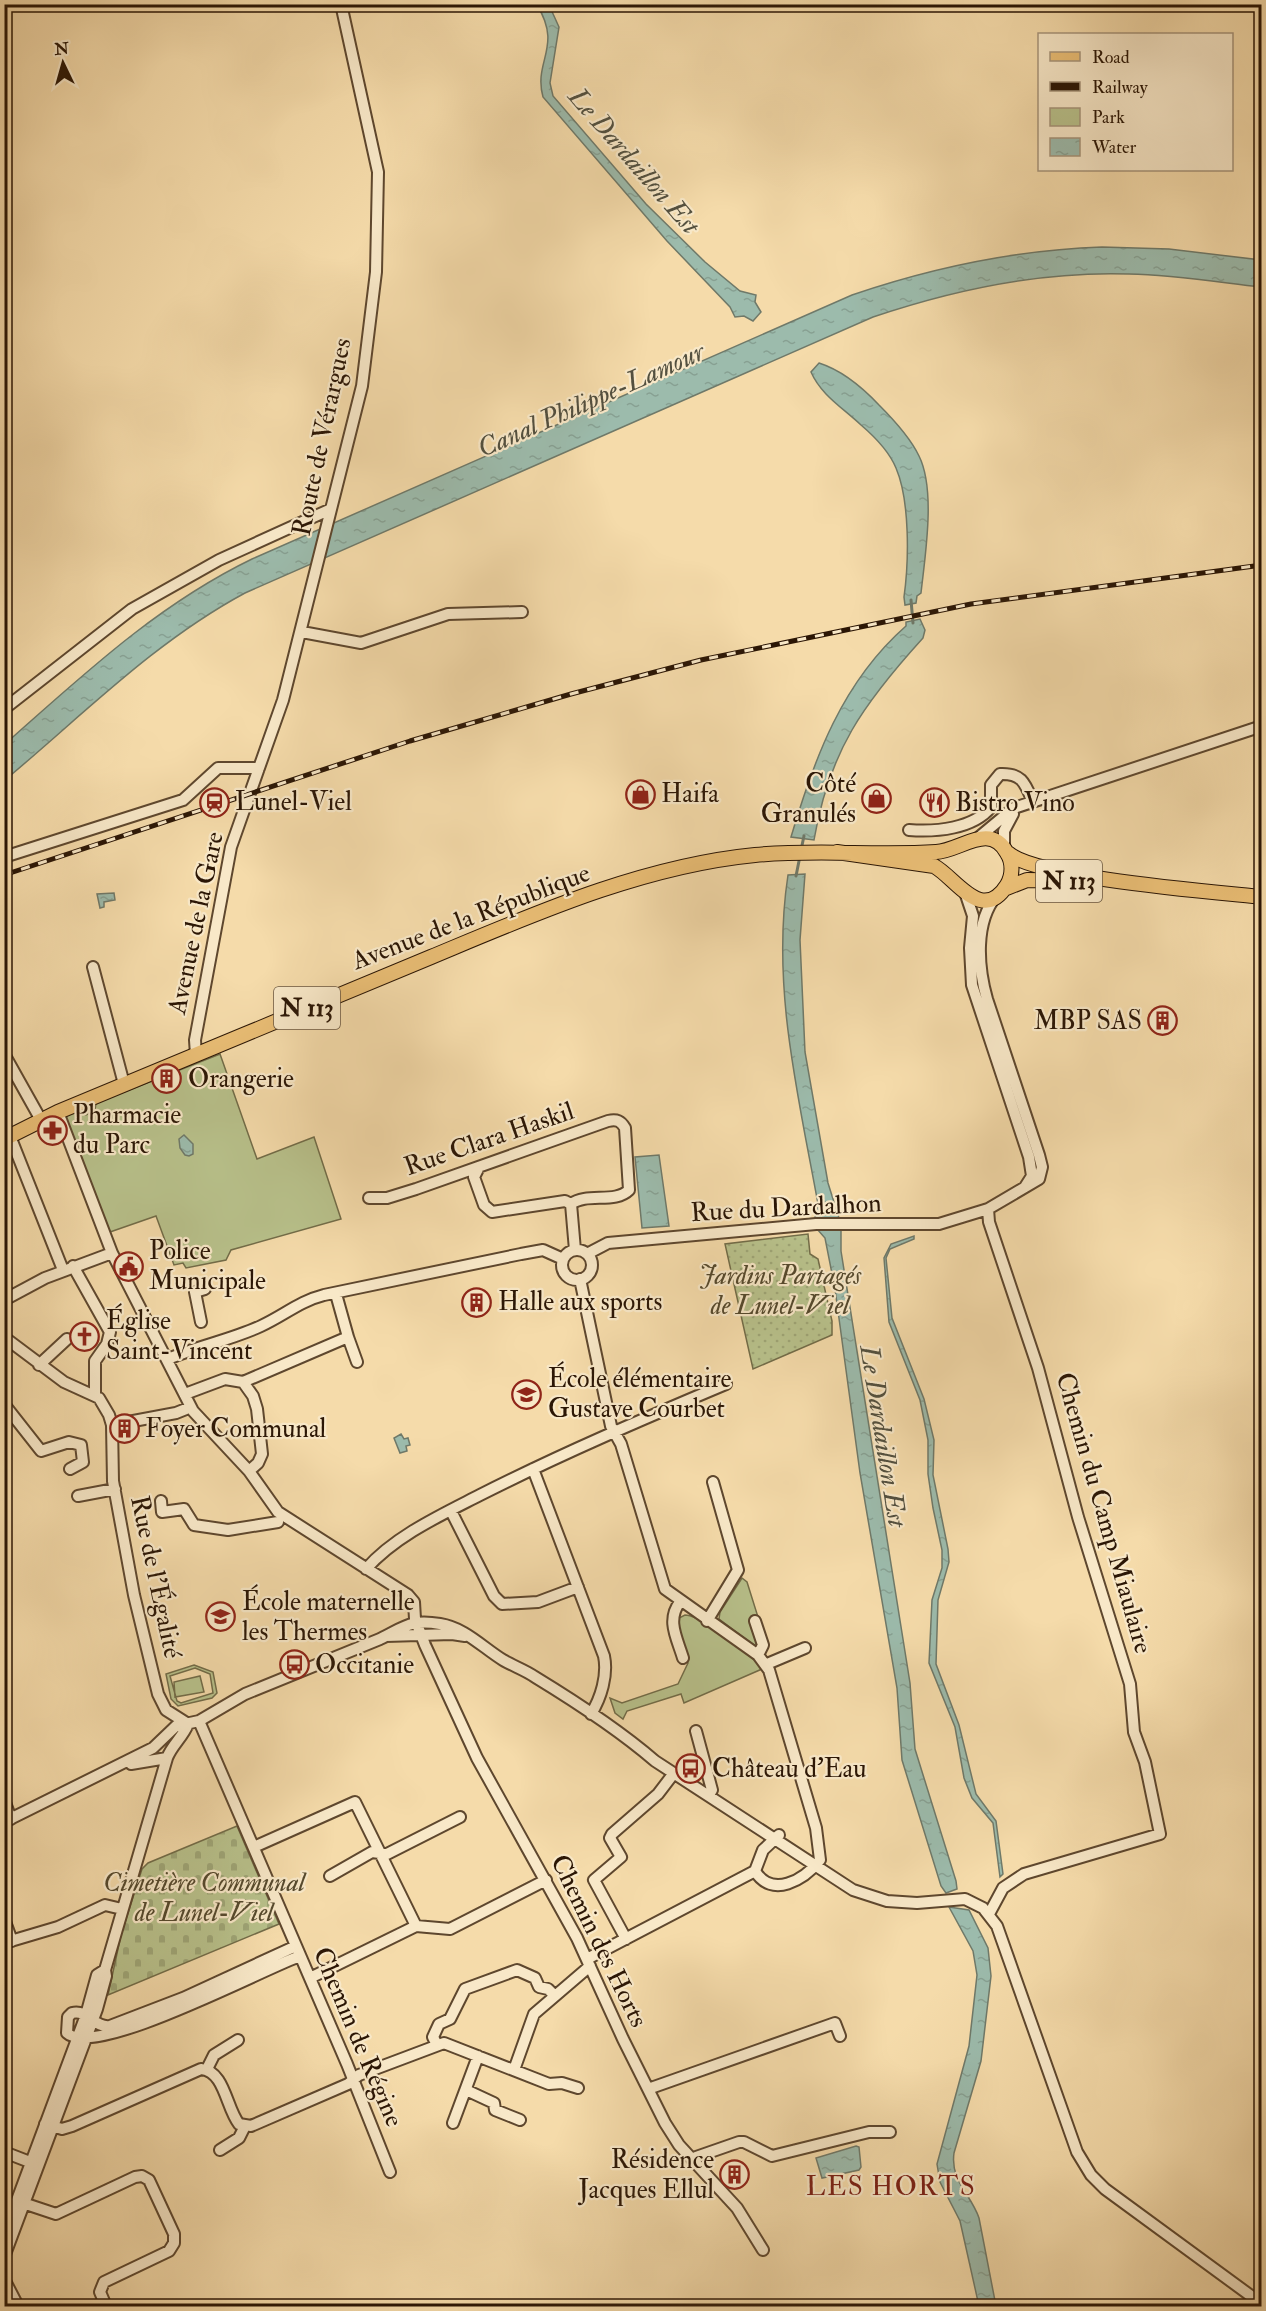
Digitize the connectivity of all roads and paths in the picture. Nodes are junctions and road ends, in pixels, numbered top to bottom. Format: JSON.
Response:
{"nodes":[{"id":1,"x":341,"y":4,"type":"edge"},
{"id":2,"x":330,"y":515,"type":"junction"},
{"id":3,"x":522,"y":612,"type":"dead end"},
{"id":4,"x":302,"y":632,"type":"junction"},
{"id":5,"x":4,"y":709,"type":"edge"},
{"id":6,"x":1262,"y":726,"type":"edge"},
{"id":7,"x":259,"y":768,"type":"junction"},
{"id":8,"x":1030,"y":803,"type":"junction"},
{"id":9,"x":909,"y":831,"type":"dead end"},
{"id":10,"x":978,"y":838,"type":"junction"},
{"id":11,"x":959,"y":847,"type":"junction"},
{"id":12,"x":1006,"y":850,"type":"junction"},
{"id":13,"x":837,"y":852,"type":"junction"},
{"id":14,"x":4,"y":857,"type":"edge"},
{"id":15,"x":954,"y":883,"type":"junction"},
{"id":16,"x":1139,"y":883,"type":"junction"},
{"id":17,"x":1000,"y":893,"type":"junction"},
{"id":18,"x":966,"y":895,"type":"junction"},
{"id":19,"x":1262,"y":897,"type":"edge"},
{"id":20,"x":93,"y":967,"type":"dead end"},
{"id":21,"x":4,"y":1054,"type":"edge"},
{"id":22,"x":196,"y":1054,"type":"junction"},
{"id":23,"x":124,"y":1084,"type":"junction"},
{"id":24,"x":58,"y":1112,"type":"junction"},
{"id":25,"x":41,"y":1120,"type":"junction"},
{"id":26,"x":7,"y":1138,"type":"edge"},
{"id":27,"x":479,"y":1167,"type":"junction"},
{"id":28,"x":1023,"y":1190,"type":"junction"},
{"id":29,"x":369,"y":1198,"type":"dead end"},
{"id":30,"x":571,"y":1204,"type":"junction"},
{"id":31,"x":988,"y":1209,"type":"junction"},
{"id":32,"x":575,"y":1250,"type":"junction"},
{"id":33,"x":112,"y":1253,"type":"junction"},
{"id":34,"x":587,"y":1254,"type":"junction"},
{"id":35,"x":563,"y":1259,"type":"junction"},
{"id":36,"x":68,"y":1268,"type":"junction"},
{"id":37,"x":580,"y":1279,"type":"junction"},
{"id":38,"x":205,"y":1289,"type":"dead end"},
{"id":39,"x":336,"y":1294,"type":"junction"},
{"id":40,"x":4,"y":1300,"type":"edge"},
{"id":41,"x":201,"y":1322,"type":"dead end"},
{"id":42,"x":348,"y":1337,"type":"junction"},
{"id":43,"x":7,"y":1339,"type":"edge"},
{"id":44,"x":67,"y":1339,"type":"dead end"},
{"id":45,"x":168,"y":1359,"type":"junction"},
{"id":46,"x":357,"y":1362,"type":"dead end"},
{"id":47,"x":39,"y":1365,"type":"junction"},
{"id":48,"x":243,"y":1382,"type":"junction"},
{"id":49,"x":726,"y":1384,"type":"dead end"},
{"id":50,"x":185,"y":1394,"type":"junction"},
{"id":51,"x":95,"y":1396,"type":"junction"},
{"id":52,"x":4,"y":1404,"type":"edge"},
{"id":53,"x":191,"y":1407,"type":"junction"},
{"id":54,"x":112,"y":1425,"type":"junction"},
{"id":55,"x":614,"y":1431,"type":"junction"},
{"id":56,"x":70,"y":1469,"type":"dead end"},
{"id":57,"x":532,"y":1469,"type":"junction"},
{"id":58,"x":249,"y":1471,"type":"junction"},
{"id":59,"x":713,"y":1482,"type":"dead end"},
{"id":60,"x":115,"y":1489,"type":"junction"},
{"id":61,"x":78,"y":1496,"type":"dead end"},
{"id":62,"x":161,"y":1501,"type":"dead end"},
{"id":63,"x":451,"y":1511,"type":"junction"},
{"id":64,"x":278,"y":1522,"type":"dead end"},
{"id":65,"x":366,"y":1569,"type":"junction"},
{"id":66,"x":578,"y":1587,"type":"junction"},
{"id":67,"x":680,"y":1602,"type":"junction"},
{"id":68,"x":707,"y":1621,"type":"junction"},
{"id":69,"x":755,"y":1621,"type":"dead end"},
{"id":70,"x":417,"y":1623,"type":"junction"},
{"id":71,"x":421,"y":1635,"type":"junction"},
{"id":72,"x":386,"y":1636,"type":"junction"},
{"id":73,"x":468,"y":1636,"type":"junction"},
{"id":74,"x":805,"y":1648,"type":"dead end"},
{"id":75,"x":758,"y":1655,"type":"junction"},
{"id":76,"x":683,"y":1658,"type":"dead end"},
{"id":77,"x":766,"y":1664,"type":"junction"},
{"id":78,"x":593,"y":1711,"type":"junction"},
{"id":79,"x":199,"y":1721,"type":"junction"},
{"id":80,"x":188,"y":1724,"type":"junction"},
{"id":81,"x":696,"y":1731,"type":"dead end"},
{"id":82,"x":163,"y":1749,"type":"junction"},
{"id":83,"x":154,"y":1760,"type":"junction"},
{"id":84,"x":116,"y":1767,"type":"junction"},
{"id":85,"x":674,"y":1773,"type":"junction"},
{"id":86,"x":158,"y":1783,"type":"junction"},
{"id":87,"x":711,"y":1793,"type":"junction"},
{"id":88,"x":4,"y":1800,"type":"edge"},
{"id":89,"x":460,"y":1817,"type":"dead end"},
{"id":90,"x":8,"y":1820,"type":"edge"},
{"id":91,"x":777,"y":1836,"type":"junction"},
{"id":92,"x":254,"y":1847,"type":"junction"},
{"id":93,"x":380,"y":1853,"type":"junction"},
{"id":94,"x":818,"y":1863,"type":"junction"},
{"id":95,"x":755,"y":1871,"type":"junction"},
{"id":96,"x":330,"y":1876,"type":"dead end"},
{"id":97,"x":546,"y":1880,"type":"junction"},
{"id":98,"x":122,"y":1909,"type":"junction"},
{"id":99,"x":989,"y":1914,"type":"junction"},
{"id":100,"x":4,"y":1919,"type":"edge"},
{"id":101,"x":416,"y":1926,"type":"junction"},
{"id":102,"x":626,"y":1939,"type":"junction"},
{"id":103,"x":8,"y":1942,"type":"edge"},
{"id":104,"x":298,"y":1951,"type":"junction"},
{"id":105,"x":589,"y":1963,"type":"junction"},
{"id":106,"x":310,"y":1978,"type":"junction"},
{"id":107,"x":554,"y":1995,"type":"junction"},
{"id":108,"x":90,"y":2018,"type":"junction"},
{"id":109,"x":840,"y":2036,"type":"dead end"},
{"id":110,"x":82,"y":2039,"type":"junction"},
{"id":111,"x":238,"y":2040,"type":"dead end"},
{"id":112,"x":437,"y":2045,"type":"junction"},
{"id":113,"x":478,"y":2056,"type":"junction"},
{"id":114,"x":207,"y":2069,"type":"junction"},
{"id":115,"x":514,"y":2070,"type":"junction"},
{"id":116,"x":354,"y":2081,"type":"junction"},
{"id":117,"x":578,"y":2088,"type":"dead end"},
{"id":118,"x":648,"y":2089,"type":"junction"},
{"id":119,"x":466,"y":2090,"type":"junction"},
{"id":120,"x":520,"y":2120,"type":"dead end"},
{"id":121,"x":453,"y":2123,"type":"dead end"},
{"id":122,"x":49,"y":2125,"type":"junction"},
{"id":123,"x":245,"y":2126,"type":"junction"},
{"id":124,"x":890,"y":2132,"type":"dead end"},
{"id":125,"x":220,"y":2150,"type":"dead end"},
{"id":126,"x":4,"y":2152,"type":"edge"},
{"id":127,"x":694,"y":2160,"type":"junction"},
{"id":128,"x":35,"y":2163,"type":"junction"},
{"id":129,"x":390,"y":2172,"type":"dead end"},
{"id":130,"x":21,"y":2202,"type":"junction"},
{"id":131,"x":4,"y":2235,"type":"edge"},
{"id":132,"x":763,"y":2250,"type":"dead end"},
{"id":133,"x":4,"y":2258,"type":"edge"},
{"id":134,"x":4,"y":2279,"type":"edge"},
{"id":135,"x":1262,"y":2304,"type":"edge"},
{"id":136,"x":18,"y":2307,"type":"edge"},
{"id":137,"x":106,"y":2307,"type":"edge"}],
"edges":[{"from":1,"to":2,"type":"street","name":"Route de Vérargues"},
{"from":2,"to":4,"type":"street","name":"Route de Vérargues"},
{"from":2,"to":5,"type":"street"},
{"from":3,"to":4,"type":"street"},
{"from":4,"to":7,"type":"street","name":"Route de Vérargues"},
{"from":6,"to":8,"type":"street"},
{"from":7,"to":14,"type":"street"},
{"from":7,"to":22,"type":"street","name":"Avenue de la Gare"},
{"from":8,"to":9,"type":"street"},
{"from":8,"to":10,"type":"street"},
{"from":8,"to":12,"type":"street"},
{"from":10,"to":11,"type":"main road"},
{"from":10,"to":12,"type":"main road"},
{"from":11,"to":13,"type":"main road","number":"N 113"},
{"from":11,"to":15,"type":"main road"},
{"from":12,"to":16,"type":"main road","number":"N 113"},
{"from":12,"to":17,"type":"main road"},
{"from":13,"to":15,"type":"main road","number":"N 113"},
{"from":13,"to":22,"type":"main road","name":"Avenue de la République","number":"N 113"},
{"from":15,"to":18,"type":"main road"},
{"from":16,"to":17,"type":"main road","number":"N 113"},
{"from":16,"to":19,"type":"main road","number":"N 113"},
{"from":17,"to":18,"type":"main road"},
{"from":17,"to":28,"type":"street"},
{"from":18,"to":28,"type":"street"},
{"from":20,"to":23,"type":"street"},
{"from":21,"to":25,"type":"street"},
{"from":22,"to":23,"type":"main road","name":"Avenue de la République","number":"N 113"},
{"from":23,"to":24,"type":"main road","name":"Avenue de la République","number":"N 113"},
{"from":24,"to":25,"type":"main road","name":"Avenue de la République","number":"N 113"},
{"from":24,"to":33,"type":"street","name":"Chemin des Horts"},
{"from":25,"to":26,"type":"main road","name":"Avenue de la République","number":"N 113"},
{"from":26,"to":36,"type":"street"},
{"from":27,"to":29,"type":"street","name":"Rue Clara Haskil"},
{"from":27,"to":30,"type":"street"},
{"from":27,"to":30,"type":"street","name":"Rue Clara Haskil"},
{"from":28,"to":31,"type":"street","name":"Rue du Dardalhon"},
{"from":30,"to":32,"type":"street"},
{"from":31,"to":34,"type":"street","name":"Rue du Dardalhon"},
{"from":31,"to":99,"type":"street","name":"Chemin du Camp Miaulaire"},
{"from":32,"to":34,"type":"street"},
{"from":32,"to":35,"type":"street"},
{"from":33,"to":36,"type":"street"},
{"from":33,"to":45,"type":"street","name":"Chemin des Horts"},
{"from":34,"to":37,"type":"street"},
{"from":35,"to":37,"type":"street"},
{"from":35,"to":39,"type":"street"},
{"from":36,"to":40,"type":"street"},
{"from":36,"to":51,"type":"street"},
{"from":37,"to":55,"type":"street"},
{"from":38,"to":41,"type":"street"},
{"from":39,"to":42,"type":"street"},
{"from":39,"to":45,"type":"street"},
{"from":42,"to":46,"type":"street"},
{"from":42,"to":48,"type":"street"},
{"from":43,"to":47,"type":"street"},
{"from":44,"to":47,"type":"street"},
{"from":45,"to":50,"type":"street","name":"Chemin des Horts"},
{"from":47,"to":51,"type":"street"},
{"from":48,"to":50,"type":"street"},
{"from":48,"to":58,"type":"street"},
{"from":49,"to":55,"type":"street"},
{"from":50,"to":53,"type":"street","name":"Chemin des Horts"},
{"from":51,"to":54,"type":"street"},
{"from":52,"to":56,"type":"street"},
{"from":53,"to":54,"type":"street"},
{"from":53,"to":58,"type":"street","name":"Chemin des Horts"},
{"from":54,"to":60,"type":"street","name":"Rue de l'Égalité"},
{"from":55,"to":57,"type":"street"},
{"from":55,"to":67,"type":"street"},
{"from":57,"to":63,"type":"street"},
{"from":57,"to":66,"type":"street"},
{"from":58,"to":65,"type":"street","name":"Chemin des Horts"},
{"from":59,"to":68,"type":"street"},
{"from":60,"to":61,"type":"street"},
{"from":60,"to":80,"type":"street","name":"Rue de l'Égalité"},
{"from":62,"to":64,"type":"street"},
{"from":63,"to":65,"type":"street"},
{"from":63,"to":66,"type":"street"},
{"from":65,"to":70,"type":"street","name":"Chemin des Horts"},
{"from":66,"to":78,"type":"street"},
{"from":67,"to":68,"type":"street"},
{"from":67,"to":76,"type":"street"},
{"from":68,"to":75,"type":"street"},
{"from":69,"to":75,"type":"street"},
{"from":70,"to":71,"type":"street","name":"Chemin des Horts"},
{"from":70,"to":72,"type":"street"},
{"from":70,"to":73,"type":"street"},
{"from":71,"to":72,"type":"street"},
{"from":71,"to":73,"type":"street"},
{"from":71,"to":97,"type":"street","name":"Chemin des Horts"},
{"from":72,"to":79,"type":"street"},
{"from":73,"to":78,"type":"street"},
{"from":74,"to":77,"type":"street"},
{"from":75,"to":77,"type":"street"},
{"from":77,"to":94,"type":"street"},
{"from":78,"to":85,"type":"street"},
{"from":78,"to":87,"type":"street"},
{"from":79,"to":80,"type":"street"},
{"from":79,"to":92,"type":"street","name":"Chemin de Régine"},
{"from":80,"to":82,"type":"street"},
{"from":81,"to":87,"type":"street"},
{"from":82,"to":83,"type":"street"},
{"from":82,"to":84,"type":"street"},
{"from":82,"to":86,"type":"street"},
{"from":83,"to":84,"type":"street"},
{"from":83,"to":86,"type":"street"},
{"from":84,"to":90,"type":"street"},
{"from":85,"to":87,"type":"street"},
{"from":85,"to":102,"type":"street"},
{"from":86,"to":98,"type":"street"},
{"from":87,"to":91,"type":"street"},
{"from":88,"to":90,"type":"street"},
{"from":89,"to":93,"type":"street"},
{"from":91,"to":94,"type":"street"},
{"from":91,"to":95,"type":"street"},
{"from":92,"to":93,"type":"street"},
{"from":92,"to":104,"type":"street","name":"Chemin de Régine"},
{"from":93,"to":96,"type":"street"},
{"from":93,"to":101,"type":"street"},
{"from":94,"to":95,"type":"street"},
{"from":94,"to":99,"type":"street"},
{"from":95,"to":102,"type":"street"},
{"from":97,"to":101,"type":"street"},
{"from":97,"to":105,"type":"street","name":"Chemin des Horts"},
{"from":98,"to":103,"type":"street"},
{"from":98,"to":108,"type":"street"},
{"from":99,"to":135,"type":"street"},
{"from":100,"to":103,"type":"street"},
{"from":101,"to":106,"type":"street"},
{"from":102,"to":105,"type":"street"},
{"from":104,"to":106,"type":"street","name":"Chemin de Régine"},
{"from":104,"to":108,"type":"street"},
{"from":104,"to":110,"type":"street"},
{"from":105,"to":107,"type":"street"},
{"from":105,"to":118,"type":"street","name":"Chemin des Horts"},
{"from":106,"to":116,"type":"street","name":"Chemin de Régine"},
{"from":107,"to":112,"type":"street"},
{"from":107,"to":115,"type":"street"},
{"from":108,"to":110,"type":"street"},
{"from":108,"to":110,"type":"street"},
{"from":109,"to":118,"type":"street"},
{"from":110,"to":122,"type":"street"},
{"from":111,"to":114,"type":"street"},
{"from":112,"to":113,"type":"street"},
{"from":112,"to":116,"type":"street"},
{"from":113,"to":115,"type":"street"},
{"from":113,"to":119,"type":"street"},
{"from":114,"to":122,"type":"street"},
{"from":114,"to":123,"type":"street"},
{"from":115,"to":117,"type":"street"},
{"from":116,"to":123,"type":"street"},
{"from":116,"to":129,"type":"street","name":"Chemin de Régine"},
{"from":118,"to":127,"type":"street","name":"Chemin des Horts"},
{"from":119,"to":120,"type":"street"},
{"from":119,"to":121,"type":"street"},
{"from":122,"to":128,"type":"street"},
{"from":123,"to":125,"type":"street"},
{"from":124,"to":127,"type":"street"},
{"from":126,"to":128,"type":"street"},
{"from":127,"to":132,"type":"street","name":"Chemin des Horts"},
{"from":128,"to":130,"type":"street"},
{"from":130,"to":131,"type":"street"},
{"from":130,"to":133,"type":"street"},
{"from":130,"to":137,"type":"street"},
{"from":134,"to":136,"type":"street"}]}
